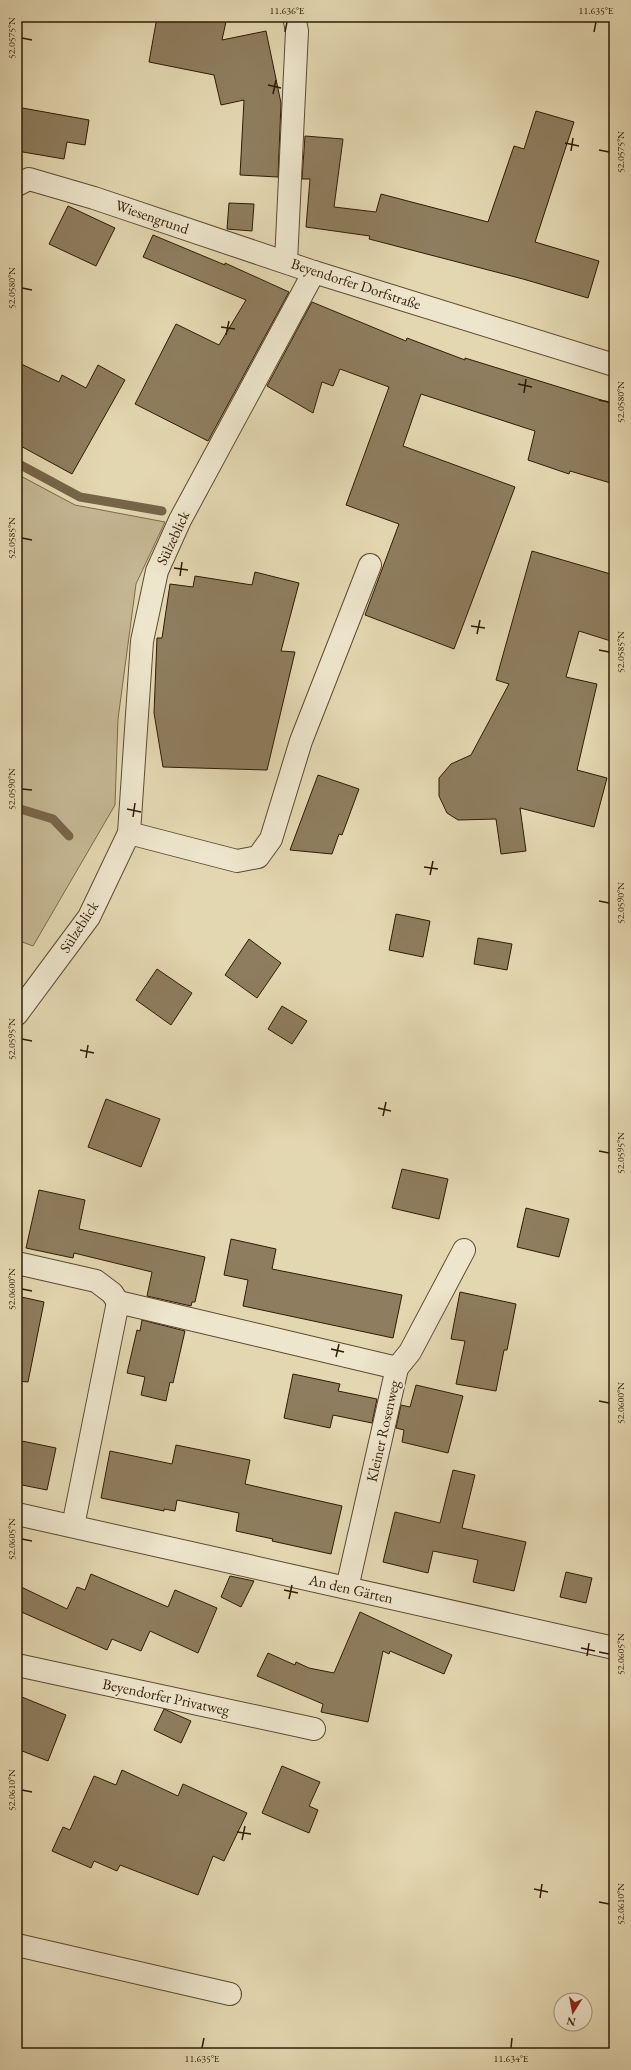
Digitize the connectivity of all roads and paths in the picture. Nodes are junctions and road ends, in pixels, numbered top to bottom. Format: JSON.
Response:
{"nodes":[{"id":1,"x":294,"y":17,"type":"edge"},
{"id":2,"x":17,"y":185,"type":"edge"},
{"id":3,"x":286,"y":262,"type":"junction"},
{"id":4,"x":314,"y":272,"type":"junction"},
{"id":5,"x":614,"y":365,"type":"edge"},
{"id":6,"x":370,"y":565,"type":"dead end"},
{"id":7,"x":130,"y":834,"type":"junction"},
{"id":8,"x":17,"y":1014,"type":"edge"},
{"id":9,"x":464,"y":1250,"type":"dead end"},
{"id":10,"x":17,"y":1263,"type":"edge"},
{"id":11,"x":118,"y":1302,"type":"junction"},
{"id":12,"x":397,"y":1368,"type":"junction"},
{"id":13,"x":17,"y":1514,"type":"edge"},
{"id":14,"x":73,"y":1526,"type":"junction"},
{"id":15,"x":347,"y":1588,"type":"junction"},
{"id":16,"x":614,"y":1648,"type":"edge"},
{"id":17,"x":17,"y":1665,"type":"edge"},
{"id":18,"x":314,"y":1730,"type":"dead end"},
{"id":19,"x":17,"y":1945,"type":"edge"},
{"id":20,"x":230,"y":1994,"type":"dead end"}],
"edges":[{"from":1,"to":3,"type":"street","name":"Beyendorfer Dorfstraße"},
{"from":2,"to":3,"type":"street","name":"Wiesengrund"},
{"from":3,"to":4,"type":"street","name":"Beyendorfer Dorfstraße"},
{"from":4,"to":5,"type":"street","name":"Beyendorfer Dorfstraße"},
{"from":4,"to":7,"type":"street","name":"Sülzeblick"},
{"from":6,"to":7,"type":"street"},
{"from":7,"to":8,"type":"street","name":"Sülzeblick"},
{"from":9,"to":12,"type":"street"},
{"from":10,"to":11,"type":"street"},
{"from":11,"to":12,"type":"street","name":"Kleiner Rosenweg"},
{"from":11,"to":14,"type":"street"},
{"from":12,"to":15,"type":"street","name":"Kleiner Rosenweg"},
{"from":13,"to":14,"type":"street","name":"An den Gärten"},
{"from":14,"to":15,"type":"street","name":"An den Gärten"},
{"from":15,"to":16,"type":"street","name":"An den Gärten"},
{"from":17,"to":18,"type":"street","name":"Beyendorfer Privatweg"},
{"from":19,"to":20,"type":"street"}]}
